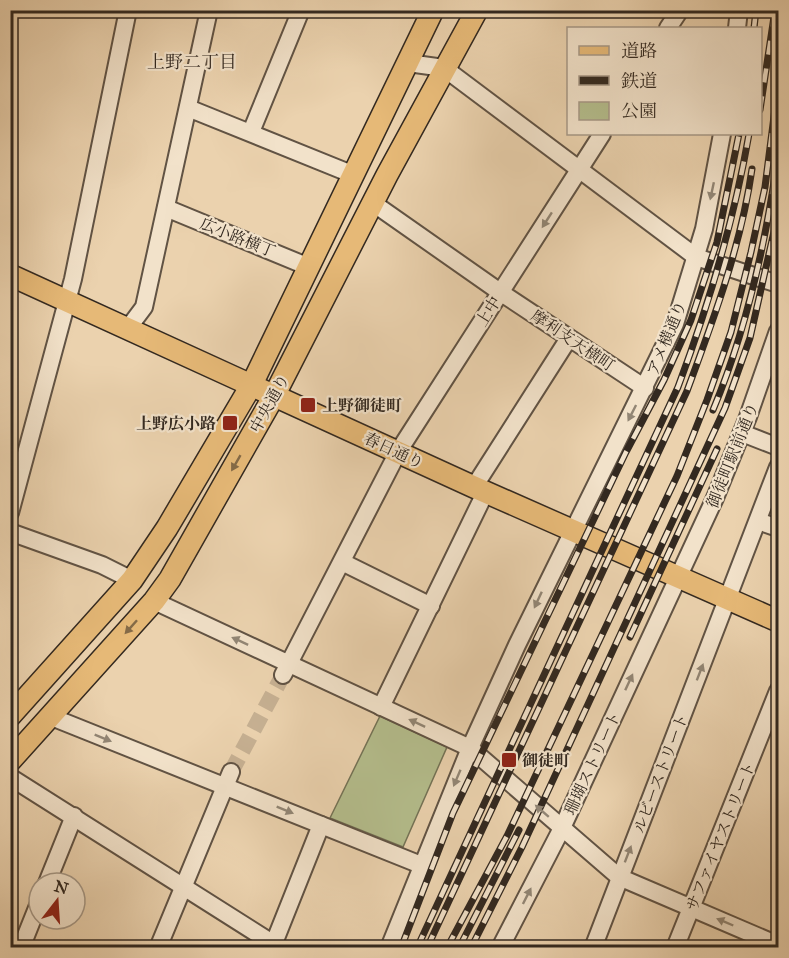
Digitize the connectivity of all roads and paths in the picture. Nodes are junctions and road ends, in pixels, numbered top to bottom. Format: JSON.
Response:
{"nodes":[{"id":1,"x":128,"y":10,"type":"edge"},
{"id":2,"x":208,"y":10,"type":"edge"},
{"id":3,"x":301,"y":10,"type":"edge"},
{"id":4,"x":433,"y":10,"type":"edge"},
{"id":5,"x":477,"y":10,"type":"edge"},
{"id":6,"x":740,"y":10,"type":"edge"},
{"id":7,"x":677,"y":12,"type":"edge"},
{"id":8,"x":669,"y":27,"type":"edge"},
{"id":9,"x":737,"y":27,"type":"edge"},
{"id":10,"x":408,"y":63,"type":"junction"},
{"id":11,"x":444,"y":68,"type":"junction"},
{"id":12,"x":188,"y":108,"type":"junction"},
{"id":13,"x":250,"y":132,"type":"junction"},
{"id":14,"x":601,"y":135,"type":"edge"},
{"id":15,"x":722,"y":135,"type":"edge"},
{"id":16,"x":579,"y":171,"type":"junction"},
{"id":17,"x":354,"y":175,"type":"junction"},
{"id":18,"x":373,"y":202,"type":"junction"},
{"id":19,"x":166,"y":208,"type":"junction"},
{"id":20,"x":696,"y":257,"type":"junction"},
{"id":21,"x":309,"y":267,"type":"junction"},
{"id":22,"x":10,"y":275,"type":"edge"},
{"id":23,"x":778,"y":284,"type":"edge"},
{"id":24,"x":500,"y":292,"type":"junction"},
{"id":25,"x":68,"y":300,"type":"junction"},
{"id":26,"x":129,"y":327,"type":"junction"},
{"id":27,"x":778,"y":331,"type":"edge"},
{"id":28,"x":569,"y":338,"type":"junction"},
{"id":29,"x":252,"y":384,"type":"junction"},
{"id":30,"x":645,"y":388,"type":"junction"},
{"id":31,"x":275,"y":394,"type":"junction"},
{"id":32,"x":742,"y":433,"type":"junction"},
{"id":33,"x":778,"y":447,"type":"edge"},
{"id":34,"x":399,"y":452,"type":"junction"},
{"id":35,"x":778,"y":467,"type":"edge"},
{"id":36,"x":480,"y":489,"type":"junction"},
{"id":37,"x":10,"y":513,"type":"edge"},
{"id":38,"x":758,"y":521,"type":"junction"},
{"id":39,"x":778,"y":528,"type":"edge"},
{"id":40,"x":572,"y":530,"type":"junction"},
{"id":41,"x":10,"y":532,"type":"edge"},
{"id":42,"x":342,"y":562,"type":"junction"},
{"id":43,"x":678,"y":576,"type":"junction"},
{"id":44,"x":132,"y":580,"type":"junction"},
{"id":45,"x":729,"y":599,"type":"junction"},
{"id":46,"x":154,"y":601,"type":"junction"},
{"id":47,"x":431,"y":606,"type":"junction"},
{"id":48,"x":778,"y":621,"type":"edge"},
{"id":49,"x":286,"y":670,"type":"junction"},
{"id":50,"x":778,"y":691,"type":"edge"},
{"id":51,"x":381,"y":707,"type":"junction"},
{"id":52,"x":10,"y":716,"type":"edge"},
{"id":53,"x":49,"y":716,"type":"junction"},
{"id":54,"x":470,"y":748,"type":"junction"},
{"id":55,"x":10,"y":761,"type":"edge"},
{"id":56,"x":10,"y":777,"type":"edge"},
{"id":57,"x":227,"y":779,"type":"junction"},
{"id":58,"x":74,"y":816,"type":"junction"},
{"id":59,"x":321,"y":825,"type":"junction"},
{"id":60,"x":562,"y":828,"type":"junction"},
{"id":61,"x":421,"y":865,"type":"junction"},
{"id":62,"x":52,"y":871,"type":"edge"},
{"id":63,"x":619,"y":876,"type":"junction"},
{"id":64,"x":183,"y":886,"type":"junction"},
{"id":65,"x":691,"y":908,"type":"junction"},
{"id":66,"x":28,"y":931,"type":"edge"},
{"id":67,"x":778,"y":945,"type":"edge"},
{"id":68,"x":275,"y":946,"type":"edge"},
{"id":69,"x":21,"y":948,"type":"edge"},
{"id":70,"x":158,"y":948,"type":"edge"},
{"id":71,"x":389,"y":948,"type":"edge"},
{"id":72,"x":500,"y":948,"type":"edge"},
{"id":73,"x":592,"y":948,"type":"edge"},
{"id":74,"x":675,"y":948,"type":"edge"}],
"edges":[{"from":1,"to":25,"type":"street"},
{"from":2,"to":12,"type":"street"},
{"from":3,"to":13,"type":"street"},
{"from":4,"to":10,"type":"main road","name":"中央通り"},
{"from":5,"to":11,"type":"main road","name":"中央通り"},
{"from":6,"to":9,"type":"street"},
{"from":7,"to":8,"type":"street"},
{"from":10,"to":11,"type":"street"},
{"from":10,"to":17,"type":"main road","name":"中央通り"},
{"from":11,"to":16,"type":"street"},
{"from":11,"to":18,"type":"main road","name":"中央通り"},
{"from":12,"to":13,"type":"street"},
{"from":12,"to":19,"type":"street"},
{"from":13,"to":17,"type":"street"},
{"from":14,"to":16,"type":"street","name":"上中"},
{"from":15,"to":20,"type":"street","name":"アメ横通り","one_way":true},
{"from":16,"to":20,"type":"street"},
{"from":16,"to":24,"type":"street","name":"上中","one_way":true},
{"from":17,"to":21,"type":"main road","name":"中央通り"},
{"from":18,"to":24,"type":"street","name":"摩利支天横町"},
{"from":18,"to":31,"type":"main road","name":"中央通り"},
{"from":19,"to":21,"type":"street","name":"広小路横丁"},
{"from":19,"to":26,"type":"street"},
{"from":20,"to":23,"type":"street"},
{"from":20,"to":30,"type":"street","name":"アメ横通り"},
{"from":21,"to":29,"type":"main road","name":"中央通り"},
{"from":22,"to":25,"type":"main road","name":"春日通り"},
{"from":24,"to":28,"type":"street","name":"摩利支天横町"},
{"from":24,"to":34,"type":"street","name":"上中"},
{"from":25,"to":26,"type":"main road","name":"春日通り"},
{"from":25,"to":37,"type":"street"},
{"from":26,"to":29,"type":"main road","name":"春日通り"},
{"from":27,"to":32,"type":"street","name":"御徒町駅前通り"},
{"from":28,"to":30,"type":"street","name":"摩利支天横町"},
{"from":28,"to":36,"type":"street"},
{"from":29,"to":31,"type":"main road","name":"春日通り"},
{"from":29,"to":44,"type":"main road","name":"中央通り"},
{"from":30,"to":40,"type":"street","name":"アメ横通り","one_way":true},
{"from":31,"to":34,"type":"main road","name":"春日通り"},
{"from":31,"to":46,"type":"main road","name":"中央通り","one_way":true},
{"from":32,"to":33,"type":"street"},
{"from":32,"to":43,"type":"street","name":"御徒町駅前通り"},
{"from":34,"to":36,"type":"main road","name":"春日通り"},
{"from":34,"to":42,"type":"street","name":"上中"},
{"from":35,"to":38,"type":"street","name":"ルビーストリート"},
{"from":36,"to":40,"type":"main road","name":"春日通り"},
{"from":36,"to":47,"type":"street"},
{"from":38,"to":39,"type":"street"},
{"from":38,"to":45,"type":"street","name":"ルビーストリート"},
{"from":40,"to":43,"type":"main road","name":"春日通り"},
{"from":40,"to":54,"type":"street","name":"アメ横通り","one_way":true},
{"from":41,"to":44,"type":"street"},
{"from":42,"to":47,"type":"street"},
{"from":42,"to":49,"type":"street","name":"上中"},
{"from":43,"to":45,"type":"main road","name":"春日通り"},
{"from":60,"to":43,"type":"street","name":"珊瑚ストリート","one_way":true},
{"from":44,"to":52,"type":"main road","name":"中央通り"},
{"from":45,"to":48,"type":"main road","name":"春日通り"},
{"from":63,"to":45,"type":"street","name":"ルビーストリート","one_way":true},
{"from":49,"to":46,"type":"street","one_way":true},
{"from":46,"to":53,"type":"main road","name":"中央通り","one_way":true},
{"from":47,"to":51,"type":"street"},
{"from":49,"to":51,"type":"street"},
{"from":50,"to":65,"type":"street","name":"サファイヤストリート"},
{"from":54,"to":51,"type":"street","one_way":true},
{"from":53,"to":55,"type":"main road","name":"中央通り"},
{"from":53,"to":57,"type":"street","one_way":true},
{"from":60,"to":54,"type":"street","one_way":true},
{"from":54,"to":61,"type":"street","name":"アメ横通り","one_way":true},
{"from":56,"to":58,"type":"street"},
{"from":57,"to":59,"type":"street","one_way":true},
{"from":57,"to":64,"type":"street"},
{"from":58,"to":62,"type":"street"},
{"from":58,"to":64,"type":"street"},
{"from":59,"to":61,"type":"street"},
{"from":59,"to":68,"type":"street"},
{"from":60,"to":63,"type":"street"},
{"from":72,"to":60,"type":"street","name":"珊瑚ストリート","one_way":true},
{"from":61,"to":71,"type":"street","name":"アメ横通り"},
{"from":63,"to":65,"type":"street"},
{"from":63,"to":73,"type":"street","name":"ルビーストリート"},
{"from":64,"to":68,"type":"street"},
{"from":64,"to":70,"type":"street"},
{"from":67,"to":65,"type":"street","one_way":true},
{"from":65,"to":74,"type":"street","name":"サファイヤストリート"},
{"from":66,"to":69,"type":"street"}]}
